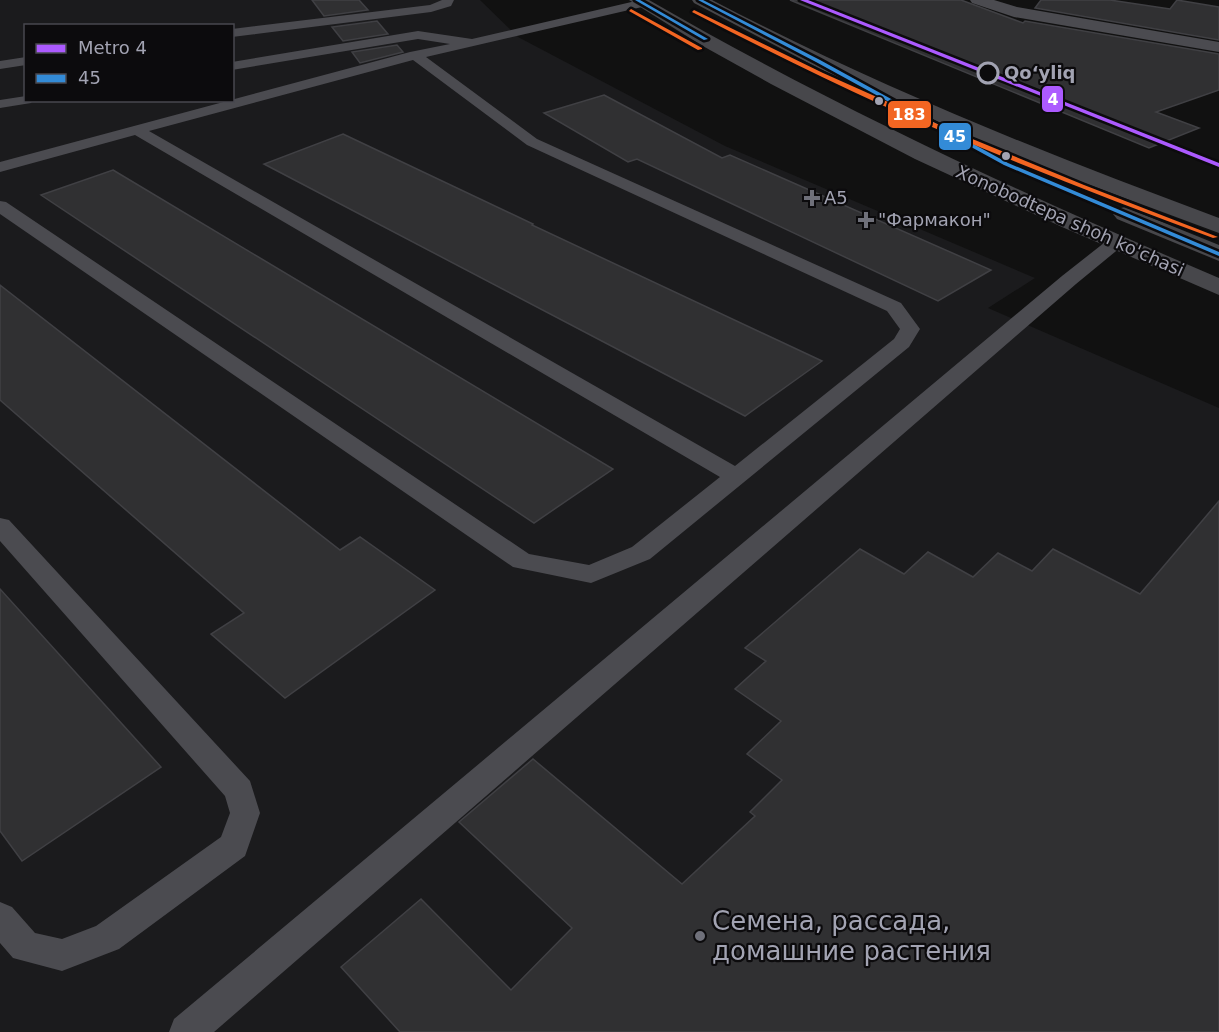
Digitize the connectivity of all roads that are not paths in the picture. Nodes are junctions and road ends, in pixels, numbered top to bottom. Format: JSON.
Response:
{"nodes":[{"id":1,"x":448,"y":0,"type":"edge"},
{"id":2,"x":700,"y":0,"type":"edge"},
{"id":3,"x":978,"y":0,"type":"edge"},
{"id":4,"x":639,"y":1,"type":"edge"},
{"id":5,"x":234,"y":33,"type":"edge"},
{"id":6,"x":472,"y":43,"type":"junction"},
{"id":7,"x":1219,"y":47,"type":"edge"},
{"id":8,"x":415,"y":55,"type":"junction"},
{"id":9,"x":818,"y":61,"type":"junction"},
{"id":10,"x":24,"y":62,"type":"edge"},
{"id":11,"x":0,"y":65,"type":"edge"},
{"id":12,"x":234,"y":66,"type":"edge"},
{"id":13,"x":24,"y":100,"type":"edge"},
{"id":14,"x":0,"y":104,"type":"edge"},
{"id":15,"x":138,"y":132,"type":"junction"},
{"id":16,"x":0,"y":167,"type":"edge"},
{"id":17,"x":0,"y":206,"type":"edge"},
{"id":18,"x":1219,"y":226,"type":"edge"},
{"id":19,"x":1115,"y":243,"type":"junction"},
{"id":20,"x":1219,"y":254,"type":"edge"},
{"id":21,"x":1219,"y":287,"type":"edge"},
{"id":22,"x":736,"y":477,"type":"junction"},
{"id":23,"x":0,"y":526,"type":"edge"},
{"id":24,"x":0,"y":918,"type":"edge"},
{"id":25,"x":187,"y":1032,"type":"edge"}],
"edges":[{"from":1,"to":5,"type":"lane"},
{"from":2,"to":9,"type":"highway"},
{"from":3,"to":7,"type":"street"},
{"from":4,"to":6,"type":"lane"},
{"from":4,"to":19,"type":"highway","name":"Xonobodtepa shoh ko'chasi"},
{"from":6,"to":8,"type":"lane"},
{"from":6,"to":12,"type":"lane"},
{"from":8,"to":15,"type":"lane"},
{"from":8,"to":22,"type":"lane"},
{"from":9,"to":18,"type":"highway"},
{"from":9,"to":20,"type":"highway"},
{"from":10,"to":11,"type":"lane"},
{"from":13,"to":14,"type":"lane"},
{"from":15,"to":16,"type":"lane"},
{"from":15,"to":22,"type":"lane"},
{"from":17,"to":22,"type":"lane"},
{"from":19,"to":21,"type":"highway","name":"Xonobodtepa shoh ko'chasi"},
{"from":19,"to":25,"type":"lane"},
{"from":23,"to":24,"type":"lane"}]}
